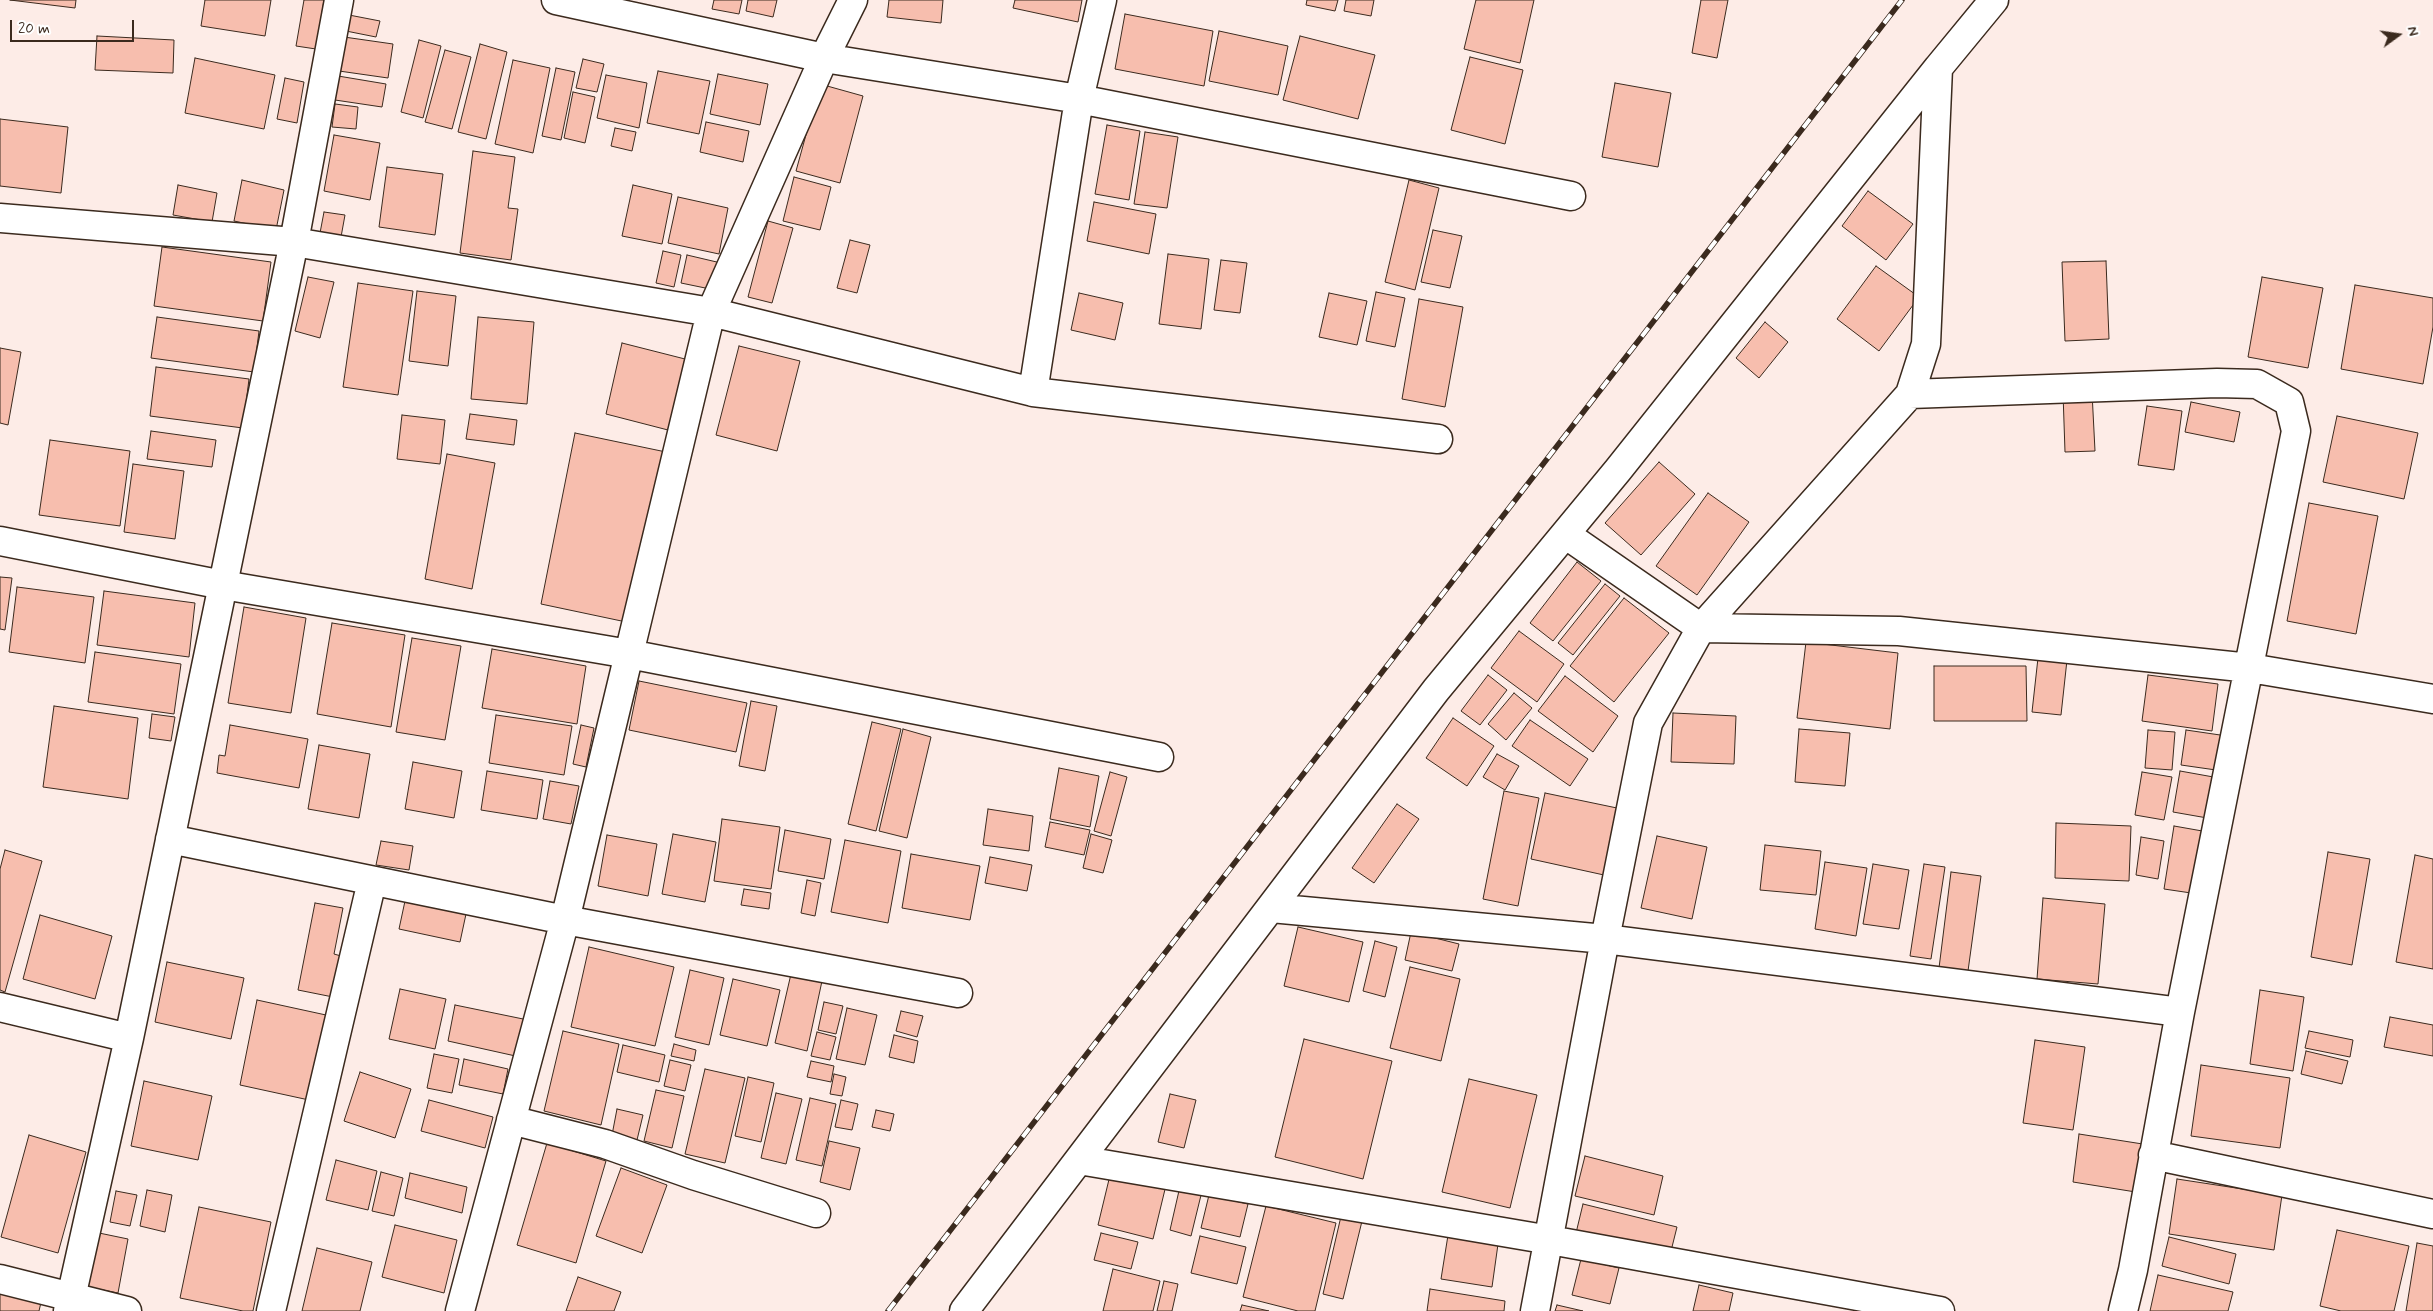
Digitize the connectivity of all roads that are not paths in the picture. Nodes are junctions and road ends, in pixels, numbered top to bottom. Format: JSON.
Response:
{"nodes":[{"id":1,"x":339,"y":0,"type":"edge"},
{"id":2,"x":556,"y":0,"type":"edge"},
{"id":3,"x":853,"y":0,"type":"edge"},
{"id":4,"x":1102,"y":0,"type":"edge"},
{"id":5,"x":1994,"y":0,"type":"edge"},
{"id":6,"x":824,"y":58,"type":"junction"},
{"id":7,"x":1938,"y":68,"type":"junction"},
{"id":8,"x":1079,"y":99,"type":"junction"},
{"id":9,"x":1571,"y":196,"type":"dead end"},
{"id":10,"x":0,"y":218,"type":"edge"},
{"id":11,"x":294,"y":242,"type":"junction"},
{"id":12,"x":711,"y":312,"type":"junction"},
{"id":13,"x":1033,"y":392,"type":"junction"},
{"id":14,"x":1910,"y":394,"type":"junction"},
{"id":15,"x":1438,"y":439,"type":"dead end"},
{"id":16,"x":1565,"y":534,"type":"junction"},
{"id":17,"x":0,"y":541,"type":"edge"},
{"id":18,"x":223,"y":585,"type":"junction"},
{"id":19,"x":1701,"y":628,"type":"junction"},
{"id":20,"x":629,"y":654,"type":"junction"},
{"id":21,"x":2250,"y":668,"type":"junction"},
{"id":22,"x":2433,"y":699,"type":"edge"},
{"id":23,"x":1159,"y":757,"type":"dead end"},
{"id":24,"x":170,"y":839,"type":"junction"},
{"id":25,"x":372,"y":881,"type":"junction"},
{"id":26,"x":1271,"y":908,"type":"junction"},
{"id":27,"x":565,"y":920,"type":"junction"},
{"id":28,"x":1605,"y":939,"type":"junction"},
{"id":29,"x":958,"y":993,"type":"dead end"},
{"id":30,"x":0,"y":1007,"type":"edge"},
{"id":31,"x":2180,"y":1012,"type":"junction"},
{"id":32,"x":129,"y":1038,"type":"junction"},
{"id":33,"x":511,"y":1120,"type":"junction"},
{"id":34,"x":2153,"y":1155,"type":"junction"},
{"id":35,"x":1080,"y":1160,"type":"junction"},
{"id":36,"x":816,"y":1212,"type":"dead end"},
{"id":37,"x":2433,"y":1214,"type":"edge"},
{"id":38,"x":1550,"y":1240,"type":"junction"},
{"id":39,"x":0,"y":1278,"type":"edge"},
{"id":40,"x":69,"y":1304,"type":"edge"},
{"id":41,"x":127,"y":1311,"type":"edge"},
{"id":42,"x":271,"y":1311,"type":"edge"},
{"id":43,"x":460,"y":1311,"type":"edge"},
{"id":44,"x":964,"y":1311,"type":"edge"},
{"id":45,"x":1535,"y":1311,"type":"edge"},
{"id":46,"x":1940,"y":1311,"type":"edge"},
{"id":47,"x":2123,"y":1311,"type":"edge"}],
"edges":[{"from":1,"to":11,"type":"street"},
{"from":2,"to":6,"type":"street"},
{"from":3,"to":6,"type":"street"},
{"from":4,"to":8,"type":"street"},
{"from":5,"to":7,"type":"street"},
{"from":6,"to":8,"type":"street"},
{"from":6,"to":12,"type":"street"},
{"from":7,"to":14,"type":"street"},
{"from":7,"to":16,"type":"street"},
{"from":8,"to":9,"type":"street"},
{"from":8,"to":13,"type":"street"},
{"from":10,"to":11,"type":"street"},
{"from":11,"to":12,"type":"street"},
{"from":11,"to":18,"type":"street"},
{"from":12,"to":13,"type":"street"},
{"from":12,"to":20,"type":"street"},
{"from":13,"to":15,"type":"street"},
{"from":14,"to":19,"type":"street"},
{"from":14,"to":21,"type":"street"},
{"from":16,"to":19,"type":"street"},
{"from":16,"to":26,"type":"street"},
{"from":17,"to":18,"type":"street"},
{"from":18,"to":20,"type":"street"},
{"from":18,"to":24,"type":"street"},
{"from":19,"to":21,"type":"street"},
{"from":19,"to":28,"type":"street"},
{"from":20,"to":23,"type":"street"},
{"from":20,"to":27,"type":"street"},
{"from":21,"to":22,"type":"street"},
{"from":21,"to":31,"type":"street"},
{"from":24,"to":25,"type":"street"},
{"from":24,"to":32,"type":"street"},
{"from":25,"to":27,"type":"street"},
{"from":25,"to":42,"type":"street"},
{"from":26,"to":28,"type":"street"},
{"from":26,"to":35,"type":"street"},
{"from":27,"to":29,"type":"street"},
{"from":27,"to":33,"type":"street"},
{"from":28,"to":31,"type":"street"},
{"from":28,"to":38,"type":"street"},
{"from":30,"to":32,"type":"street"},
{"from":31,"to":34,"type":"street"},
{"from":32,"to":40,"type":"street"},
{"from":33,"to":36,"type":"street"},
{"from":33,"to":43,"type":"street"},
{"from":34,"to":37,"type":"street"},
{"from":34,"to":47,"type":"street"},
{"from":35,"to":38,"type":"street"},
{"from":35,"to":44,"type":"street"},
{"from":38,"to":45,"type":"street"},
{"from":38,"to":46,"type":"street"},
{"from":39,"to":40,"type":"street"},
{"from":40,"to":41,"type":"street"}]}
